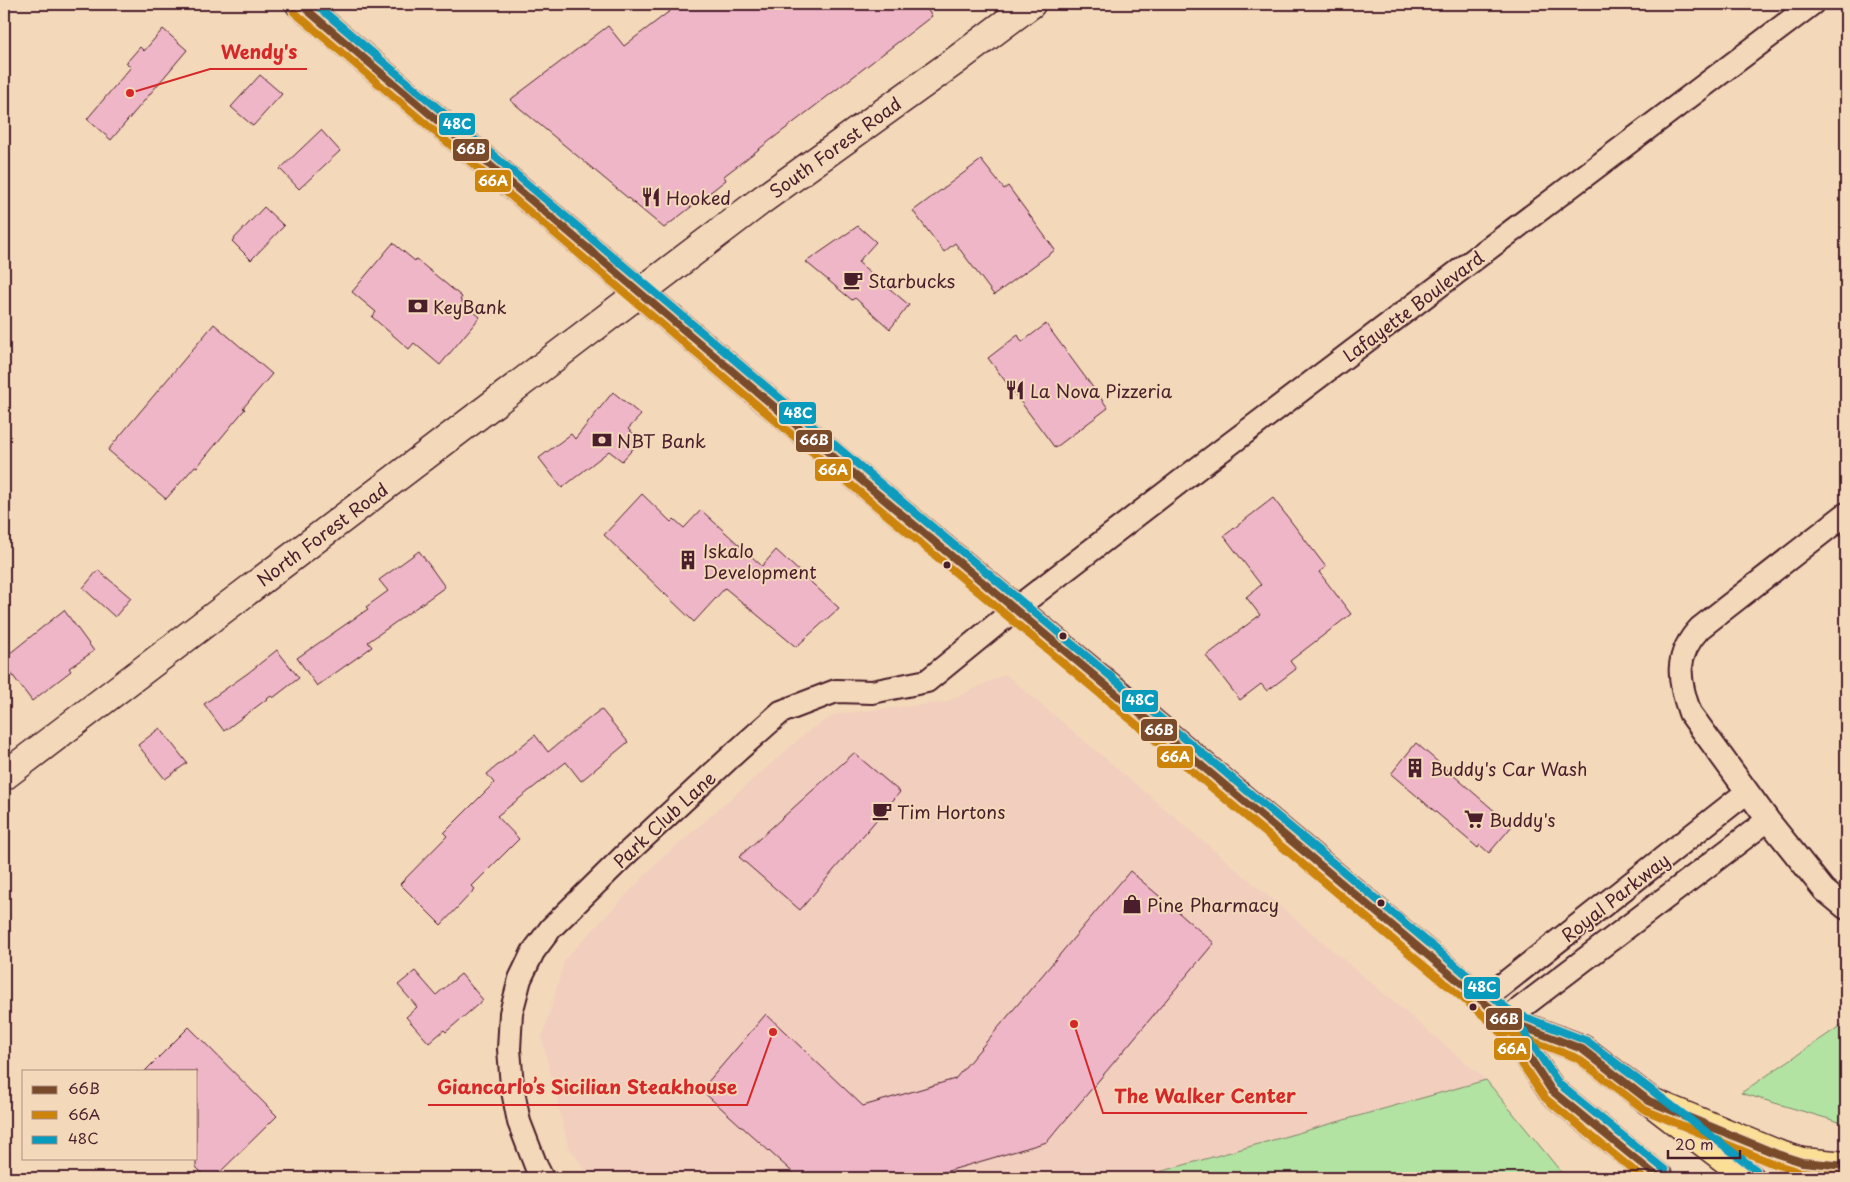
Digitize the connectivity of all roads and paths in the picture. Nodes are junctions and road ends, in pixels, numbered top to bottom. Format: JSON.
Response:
{"nodes":[{"id":1,"x":300,"y":4,"type":"edge"},
{"id":2,"x":1031,"y":4,"type":"edge"},
{"id":3,"x":1812,"y":4,"type":"edge"},
{"id":4,"x":640,"y":292,"type":"junction"},
{"id":5,"x":1846,"y":514,"type":"edge"},
{"id":6,"x":1015,"y":609,"type":"junction"},
{"id":7,"x":4,"y":776,"type":"edge"},
{"id":8,"x":1747,"y":792,"type":"junction"},
{"id":9,"x":1768,"y":820,"type":"junction"},
{"id":10,"x":1846,"y":908,"type":"edge"},
{"id":11,"x":1482,"y":1001,"type":"junction"},
{"id":12,"x":1505,"y":1020,"type":"junction"},
{"id":13,"x":1649,"y":1101,"type":"junction"},
{"id":14,"x":1846,"y":1166,"type":"edge"},
{"id":15,"x":1653,"y":1175,"type":"edge"},
{"id":16,"x":542,"y":1178,"type":"edge"},
{"id":17,"x":1750,"y":1178,"type":"edge"}],
"edges":[{"from":1,"to":4,"type":"main road"},
{"from":2,"to":4,"type":"street","name":"South Forest Road"},
{"from":3,"to":6,"type":"street","name":"Lafayette Boulevard"},
{"from":4,"to":6,"type":"main road"},
{"from":4,"to":7,"type":"street","name":"North Forest Road"},
{"from":5,"to":8,"type":"street"},
{"from":6,"to":11,"type":"main road"},
{"from":6,"to":16,"type":"street","name":"Park Club Lane"},
{"from":8,"to":9,"type":"street"},
{"from":8,"to":11,"type":"street","name":"Royal Parkway"},
{"from":9,"to":10,"type":"street"},
{"from":9,"to":12,"type":"street","name":"Royal Parkway"},
{"from":11,"to":12,"type":"main road"},
{"from":12,"to":13,"type":"main road"},
{"from":12,"to":15,"type":"main road"},
{"from":13,"to":14,"type":"main road"},
{"from":13,"to":17,"type":"main road"}]}
